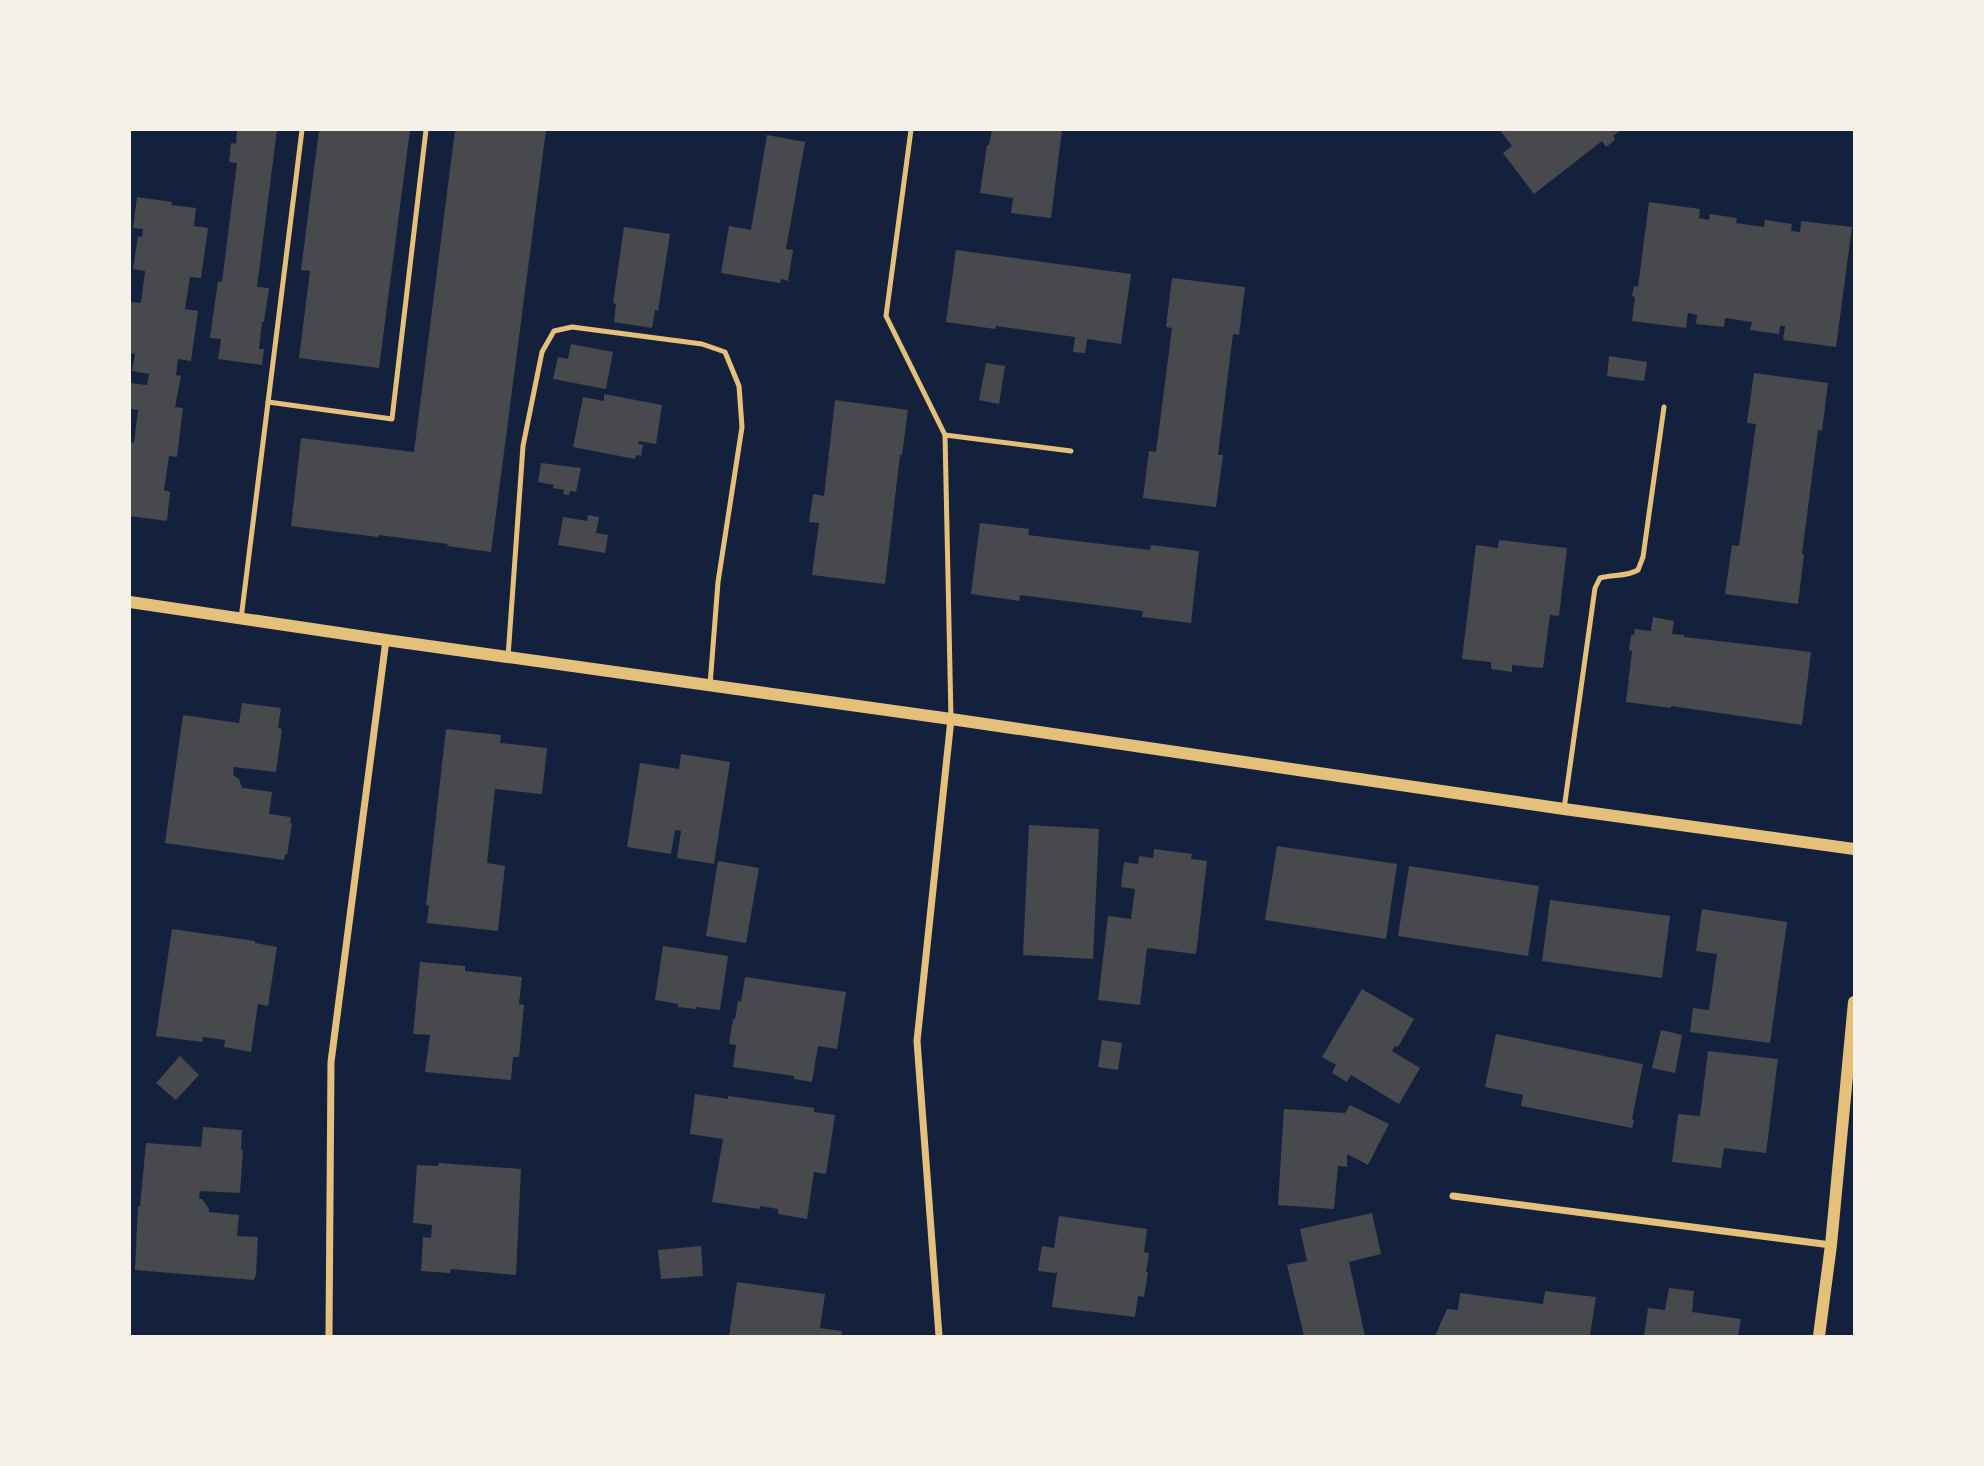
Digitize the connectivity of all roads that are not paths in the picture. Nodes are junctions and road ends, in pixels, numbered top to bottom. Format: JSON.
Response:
{"nodes":[{"id":1,"x":302,"y":130,"type":"edge"},
{"id":2,"x":426,"y":130,"type":"edge"},
{"id":3,"x":911,"y":130,"type":"edge"},
{"id":4,"x":268,"y":402,"type":"junction"},
{"id":5,"x":1664,"y":407,"type":"dead end"},
{"id":6,"x":945,"y":435,"type":"junction"},
{"id":7,"x":1071,"y":451,"type":"dead end"},
{"id":8,"x":130,"y":602,"type":"edge"},
{"id":9,"x":241,"y":619,"type":"junction"},
{"id":10,"x":386,"y":640,"type":"junction"},
{"id":11,"x":508,"y":657,"type":"junction"},
{"id":12,"x":710,"y":685,"type":"junction"},
{"id":13,"x":951,"y":719,"type":"junction"},
{"id":14,"x":1564,"y":809,"type":"junction"},
{"id":15,"x":1854,"y":849,"type":"edge"},
{"id":16,"x":1854,"y":1002,"type":"edge"},
{"id":17,"x":1453,"y":1196,"type":"dead end"},
{"id":18,"x":1831,"y":1245,"type":"junction"},
{"id":19,"x":329,"y":1336,"type":"edge"},
{"id":20,"x":939,"y":1336,"type":"edge"},
{"id":21,"x":1819,"y":1336,"type":"edge"}],
"edges":[{"from":1,"to":4,"type":"lane"},
{"from":2,"to":4,"type":"lane"},
{"from":3,"to":6,"type":"lane"},
{"from":4,"to":9,"type":"lane"},
{"from":5,"to":14,"type":"lane"},
{"from":6,"to":7,"type":"lane"},
{"from":6,"to":13,"type":"lane"},
{"from":8,"to":9,"type":"street"},
{"from":9,"to":10,"type":"street"},
{"from":10,"to":11,"type":"street"},
{"from":10,"to":19,"type":"street"},
{"from":11,"to":12,"type":"street"},
{"from":11,"to":12,"type":"lane"},
{"from":12,"to":13,"type":"street"},
{"from":13,"to":14,"type":"street"},
{"from":13,"to":20,"type":"street"},
{"from":14,"to":15,"type":"street"},
{"from":16,"to":18,"type":"street"},
{"from":17,"to":18,"type":"street"},
{"from":18,"to":21,"type":"street"}]}
